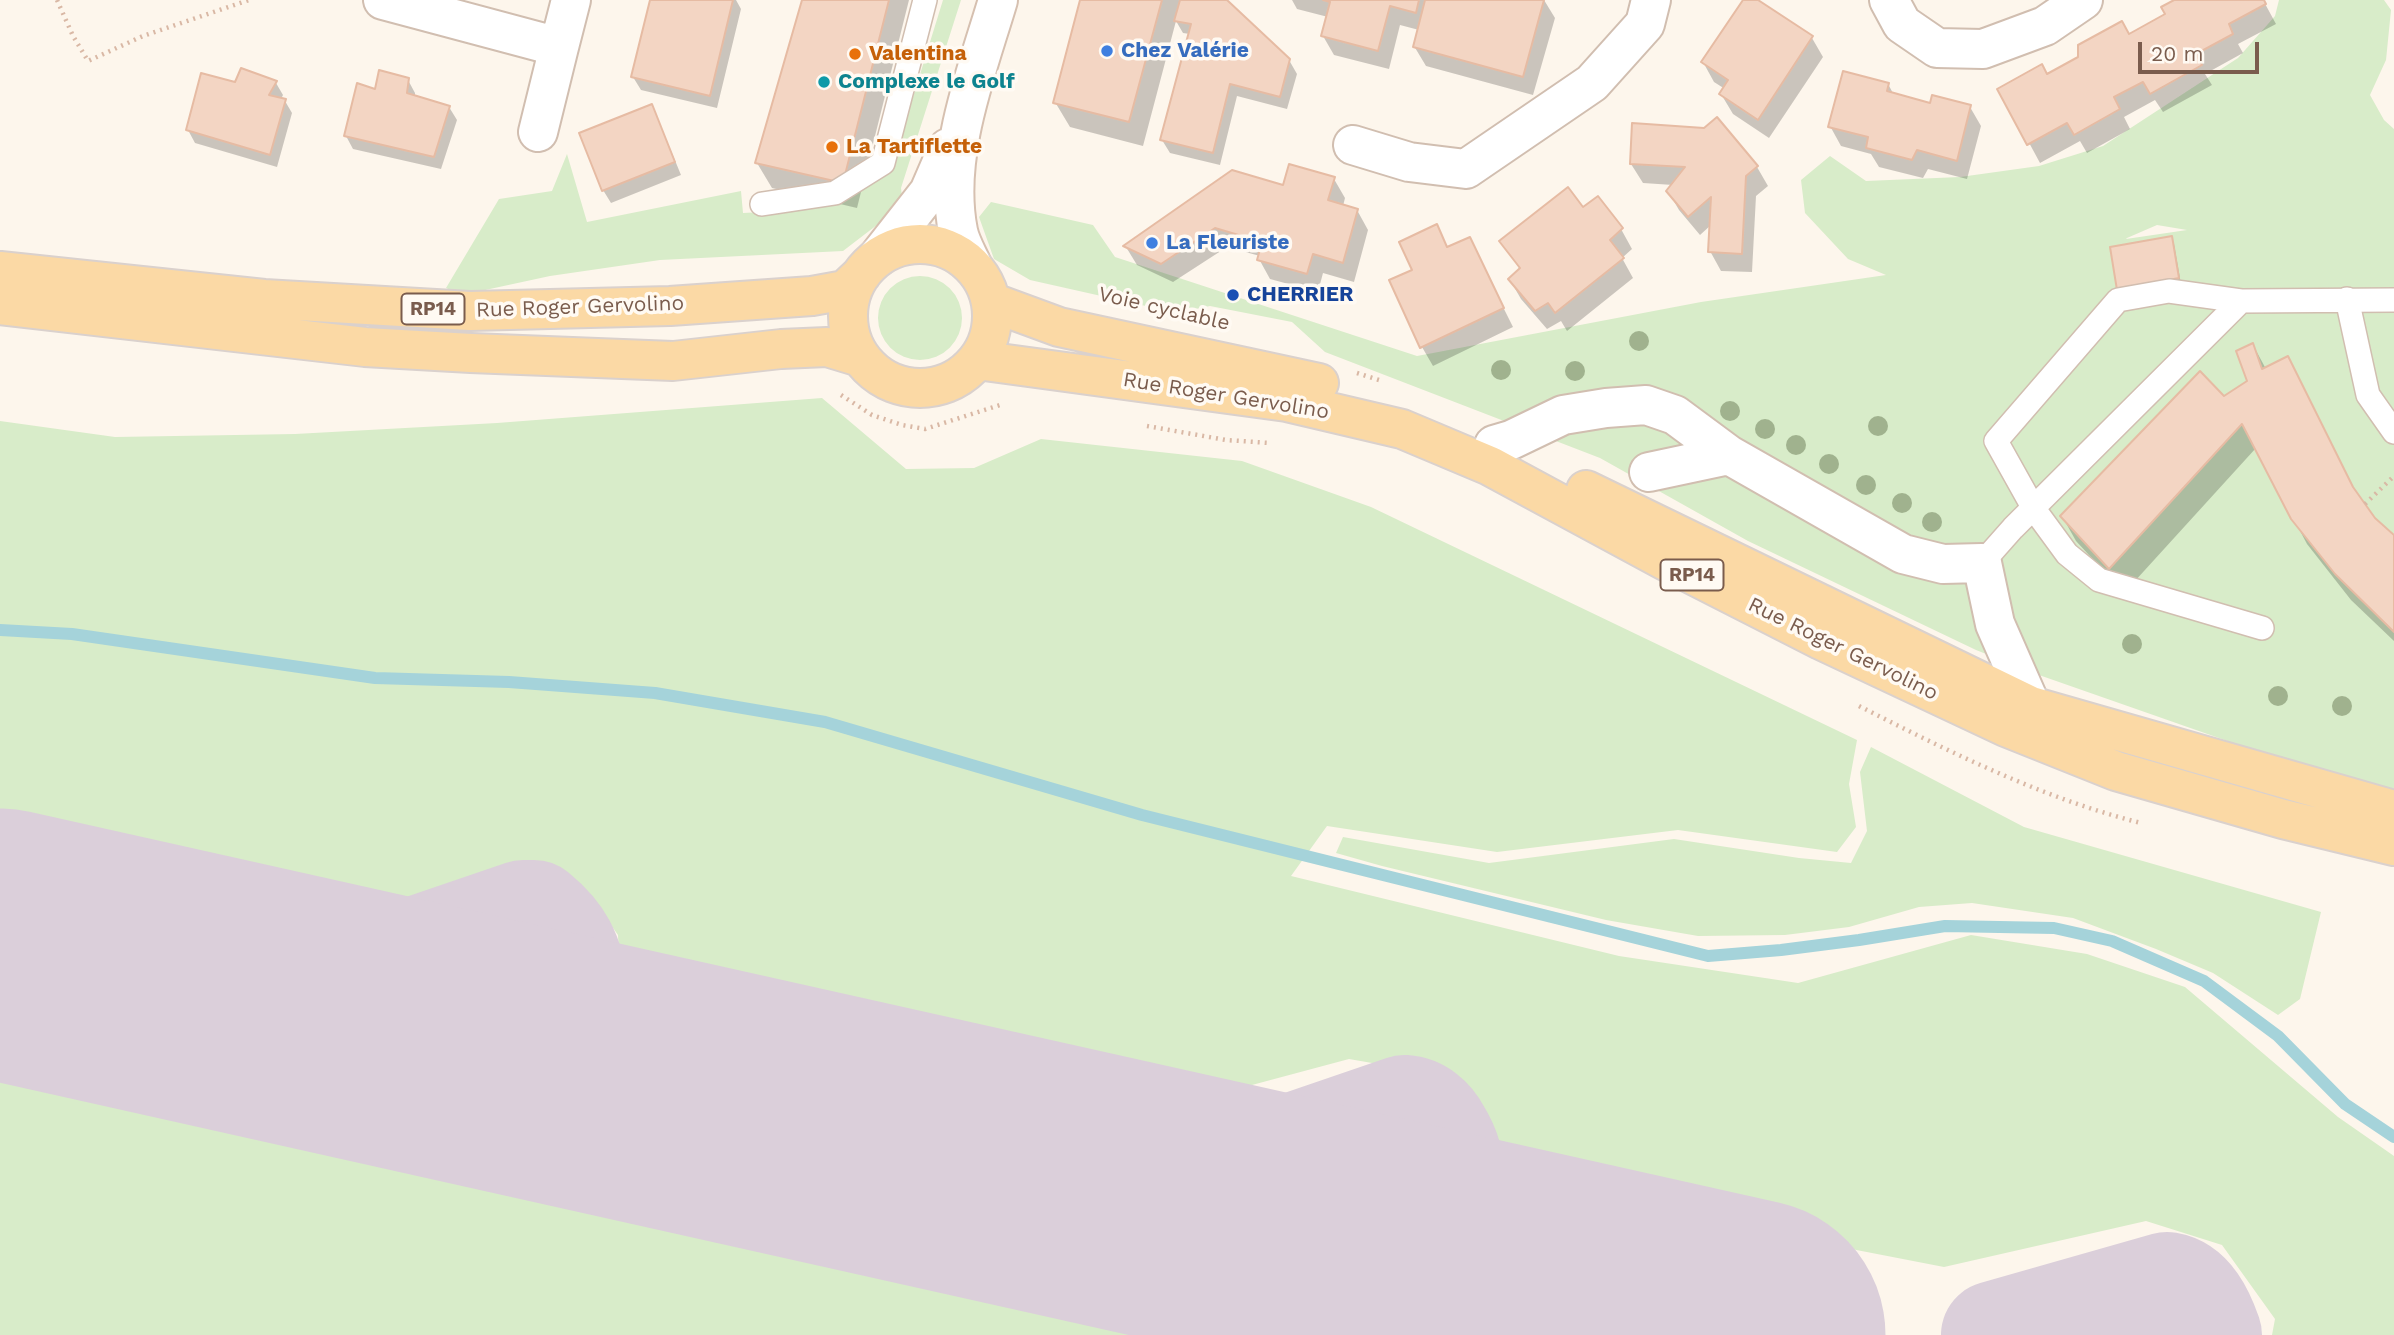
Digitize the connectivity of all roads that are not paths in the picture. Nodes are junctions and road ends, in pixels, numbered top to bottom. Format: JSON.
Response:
{"nodes":[{"id":1,"x":383,"y":0,"type":"edge"},
{"id":2,"x":571,"y":0,"type":"edge"},
{"id":3,"x":925,"y":0,"type":"edge"},
{"id":4,"x":998,"y":0,"type":"edge"},
{"id":5,"x":1651,"y":0,"type":"edge"},
{"id":6,"x":1889,"y":0,"type":"edge"},
{"id":7,"x":2083,"y":0,"type":"edge"},
{"id":8,"x":559,"y":47,"type":"junction"},
{"id":9,"x":966,"y":107,"type":"junction"},
{"id":10,"x":538,"y":132,"type":"dead end"},
{"id":11,"x":1353,"y":145,"type":"dead end"},
{"id":12,"x":762,"y":204,"type":"dead end"},
{"id":13,"x":972,"y":265,"type":"junction"},
{"id":14,"x":869,"y":266,"type":"junction"},
{"id":15,"x":0,"y":271,"type":"edge"},
{"id":16,"x":2347,"y":299,"type":"junction"},
{"id":17,"x":2394,"y":300,"type":"edge"},
{"id":18,"x":2241,"y":301,"type":"junction"},
{"id":19,"x":991,"y":302,"type":"junction"},
{"id":20,"x":0,"y":305,"type":"edge"},
{"id":21,"x":860,"y":357,"type":"junction"},
{"id":22,"x":977,"y":360,"type":"junction"},
{"id":23,"x":2394,"y":432,"type":"edge"},
{"id":24,"x":1494,"y":445,"type":"junction"},
{"id":25,"x":1729,"y":455,"type":"junction"},
{"id":26,"x":1649,"y":472,"type":"dead end"},
{"id":27,"x":2034,"y":509,"type":"junction"},
{"id":28,"x":1982,"y":564,"type":"junction"},
{"id":29,"x":2262,"y":628,"type":"dead end"},
{"id":30,"x":2031,"y":706,"type":"junction"},
{"id":31,"x":2394,"y":810,"type":"edge"},
{"id":32,"x":2394,"y":846,"type":"edge"}],
"edges":[{"from":1,"to":8,"type":"street"},
{"from":2,"to":8,"type":"street"},
{"from":3,"to":12,"type":"lane"},
{"from":4,"to":9,"type":"street"},
{"from":5,"to":11,"type":"street"},
{"from":6,"to":7,"type":"street"},
{"from":8,"to":10,"type":"street"},
{"from":9,"to":13,"type":"street"},
{"from":9,"to":14,"type":"street"},
{"from":13,"to":14,"type":"main road"},
{"from":13,"to":19,"type":"main road"},
{"from":14,"to":15,"type":"main road","name":"Rue Roger Gervolino","number":"RP14"},
{"from":14,"to":21,"type":"main road"},
{"from":16,"to":17,"type":"lane"},
{"from":16,"to":18,"type":"lane"},
{"from":16,"to":23,"type":"lane"},
{"from":18,"to":27,"type":"lane"},
{"from":18,"to":27,"type":"lane"},
{"from":19,"to":22,"type":"main road"},
{"from":19,"to":24,"type":"main road","name":"Rue Roger Gervolino","number":"RP14"},
{"from":20,"to":21,"type":"main road","name":"Rue Roger Gervolino","number":"RP14"},
{"from":21,"to":22,"type":"main road"},
{"from":22,"to":32,"type":"main road","name":"Rue Roger Gervolino","number":"RP14"},
{"from":24,"to":25,"type":"street"},
{"from":24,"to":30,"type":"main road","name":"Rue Roger Gervolino","number":"RP14"},
{"from":25,"to":26,"type":"street"},
{"from":25,"to":28,"type":"street"},
{"from":27,"to":28,"type":"lane"},
{"from":27,"to":29,"type":"lane"},
{"from":28,"to":30,"type":"street"},
{"from":30,"to":31,"type":"main road","name":"Rue Roger Gervolino","number":"RP14"}]}
